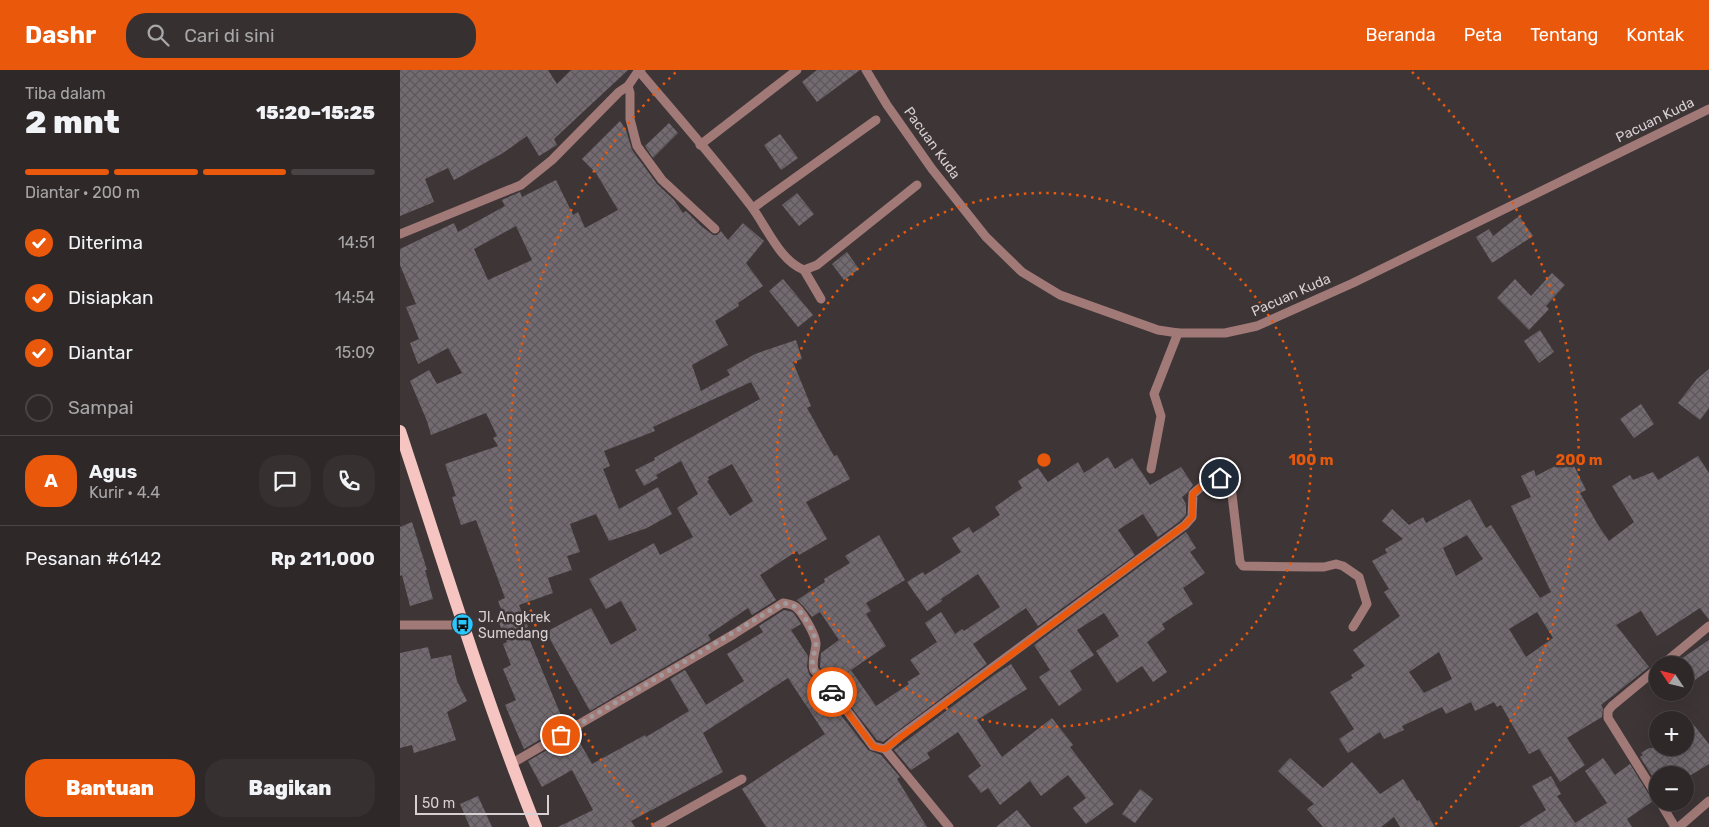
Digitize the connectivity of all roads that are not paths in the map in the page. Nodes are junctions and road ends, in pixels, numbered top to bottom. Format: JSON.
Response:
{"nodes":[{"id":1,"x":640,"y":70,"type":"edge"},
{"id":2,"x":797,"y":70,"type":"edge"},
{"id":3,"x":866,"y":70,"type":"edge"},
{"id":4,"x":628,"y":86,"type":"junction"},
{"id":5,"x":1709,"y":109,"type":"edge"},
{"id":6,"x":876,"y":120,"type":"dead end"},
{"id":7,"x":700,"y":144,"type":"junction"},
{"id":8,"x":917,"y":184,"type":"dead end"},
{"id":9,"x":753,"y":208,"type":"junction"},
{"id":10,"x":715,"y":229,"type":"dead end"},
{"id":11,"x":400,"y":234,"type":"edge"},
{"id":12,"x":804,"y":270,"type":"junction"},
{"id":13,"x":821,"y":298,"type":"dead end"},
{"id":14,"x":1178,"y":333,"type":"junction"},
{"id":15,"x":400,"y":431,"type":"edge"},
{"id":16,"x":1151,"y":469,"type":"dead end"},
{"id":17,"x":400,"y":625,"type":"edge"},
{"id":18,"x":462,"y":625,"type":"junction"},
{"id":19,"x":1709,"y":626,"type":"edge"},
{"id":20,"x":1353,"y":627,"type":"dead end"},
{"id":21,"x":1673,"y":656,"type":"edge"},
{"id":22,"x":1649,"y":675,"type":"edge"},
{"id":23,"x":885,"y":749,"type":"junction"},
{"id":24,"x":511,"y":764,"type":"junction"},
{"id":25,"x":742,"y":779,"type":"dead end"},
{"id":26,"x":1649,"y":784,"type":"edge"},
{"id":27,"x":1709,"y":801,"type":"edge"},
{"id":28,"x":1669,"y":811,"type":"edge"},
{"id":29,"x":1683,"y":825,"type":"edge"},
{"id":30,"x":536,"y":827,"type":"edge"},
{"id":31,"x":656,"y":827,"type":"edge"},
{"id":32,"x":949,"y":827,"type":"edge"}],
"edges":[{"from":1,"to":4,"type":"street"},
{"from":1,"to":7,"type":"street"},
{"from":2,"to":7,"type":"street"},
{"from":3,"to":14,"type":"street","name":"Pacuan Kuda"},
{"from":4,"to":10,"type":"street"},
{"from":4,"to":11,"type":"street"},
{"from":5,"to":14,"type":"street","name":"Pacuan Kuda"},
{"from":6,"to":9,"type":"street"},
{"from":7,"to":9,"type":"street"},
{"from":8,"to":12,"type":"street"},
{"from":9,"to":12,"type":"street"},
{"from":12,"to":13,"type":"street"},
{"from":14,"to":16,"type":"street"},
{"from":15,"to":18,"type":"main road"},
{"from":17,"to":18,"type":"street"},
{"from":18,"to":24,"type":"main road"},
{"from":19,"to":21,"type":"street"},
{"from":20,"to":23,"type":"street"},
{"from":22,"to":26,"type":"street"},
{"from":23,"to":24,"type":"street"},
{"from":23,"to":32,"type":"street"},
{"from":24,"to":30,"type":"main road"},
{"from":25,"to":31,"type":"street"},
{"from":27,"to":29,"type":"street"},
{"from":28,"to":29,"type":"street"}]}
